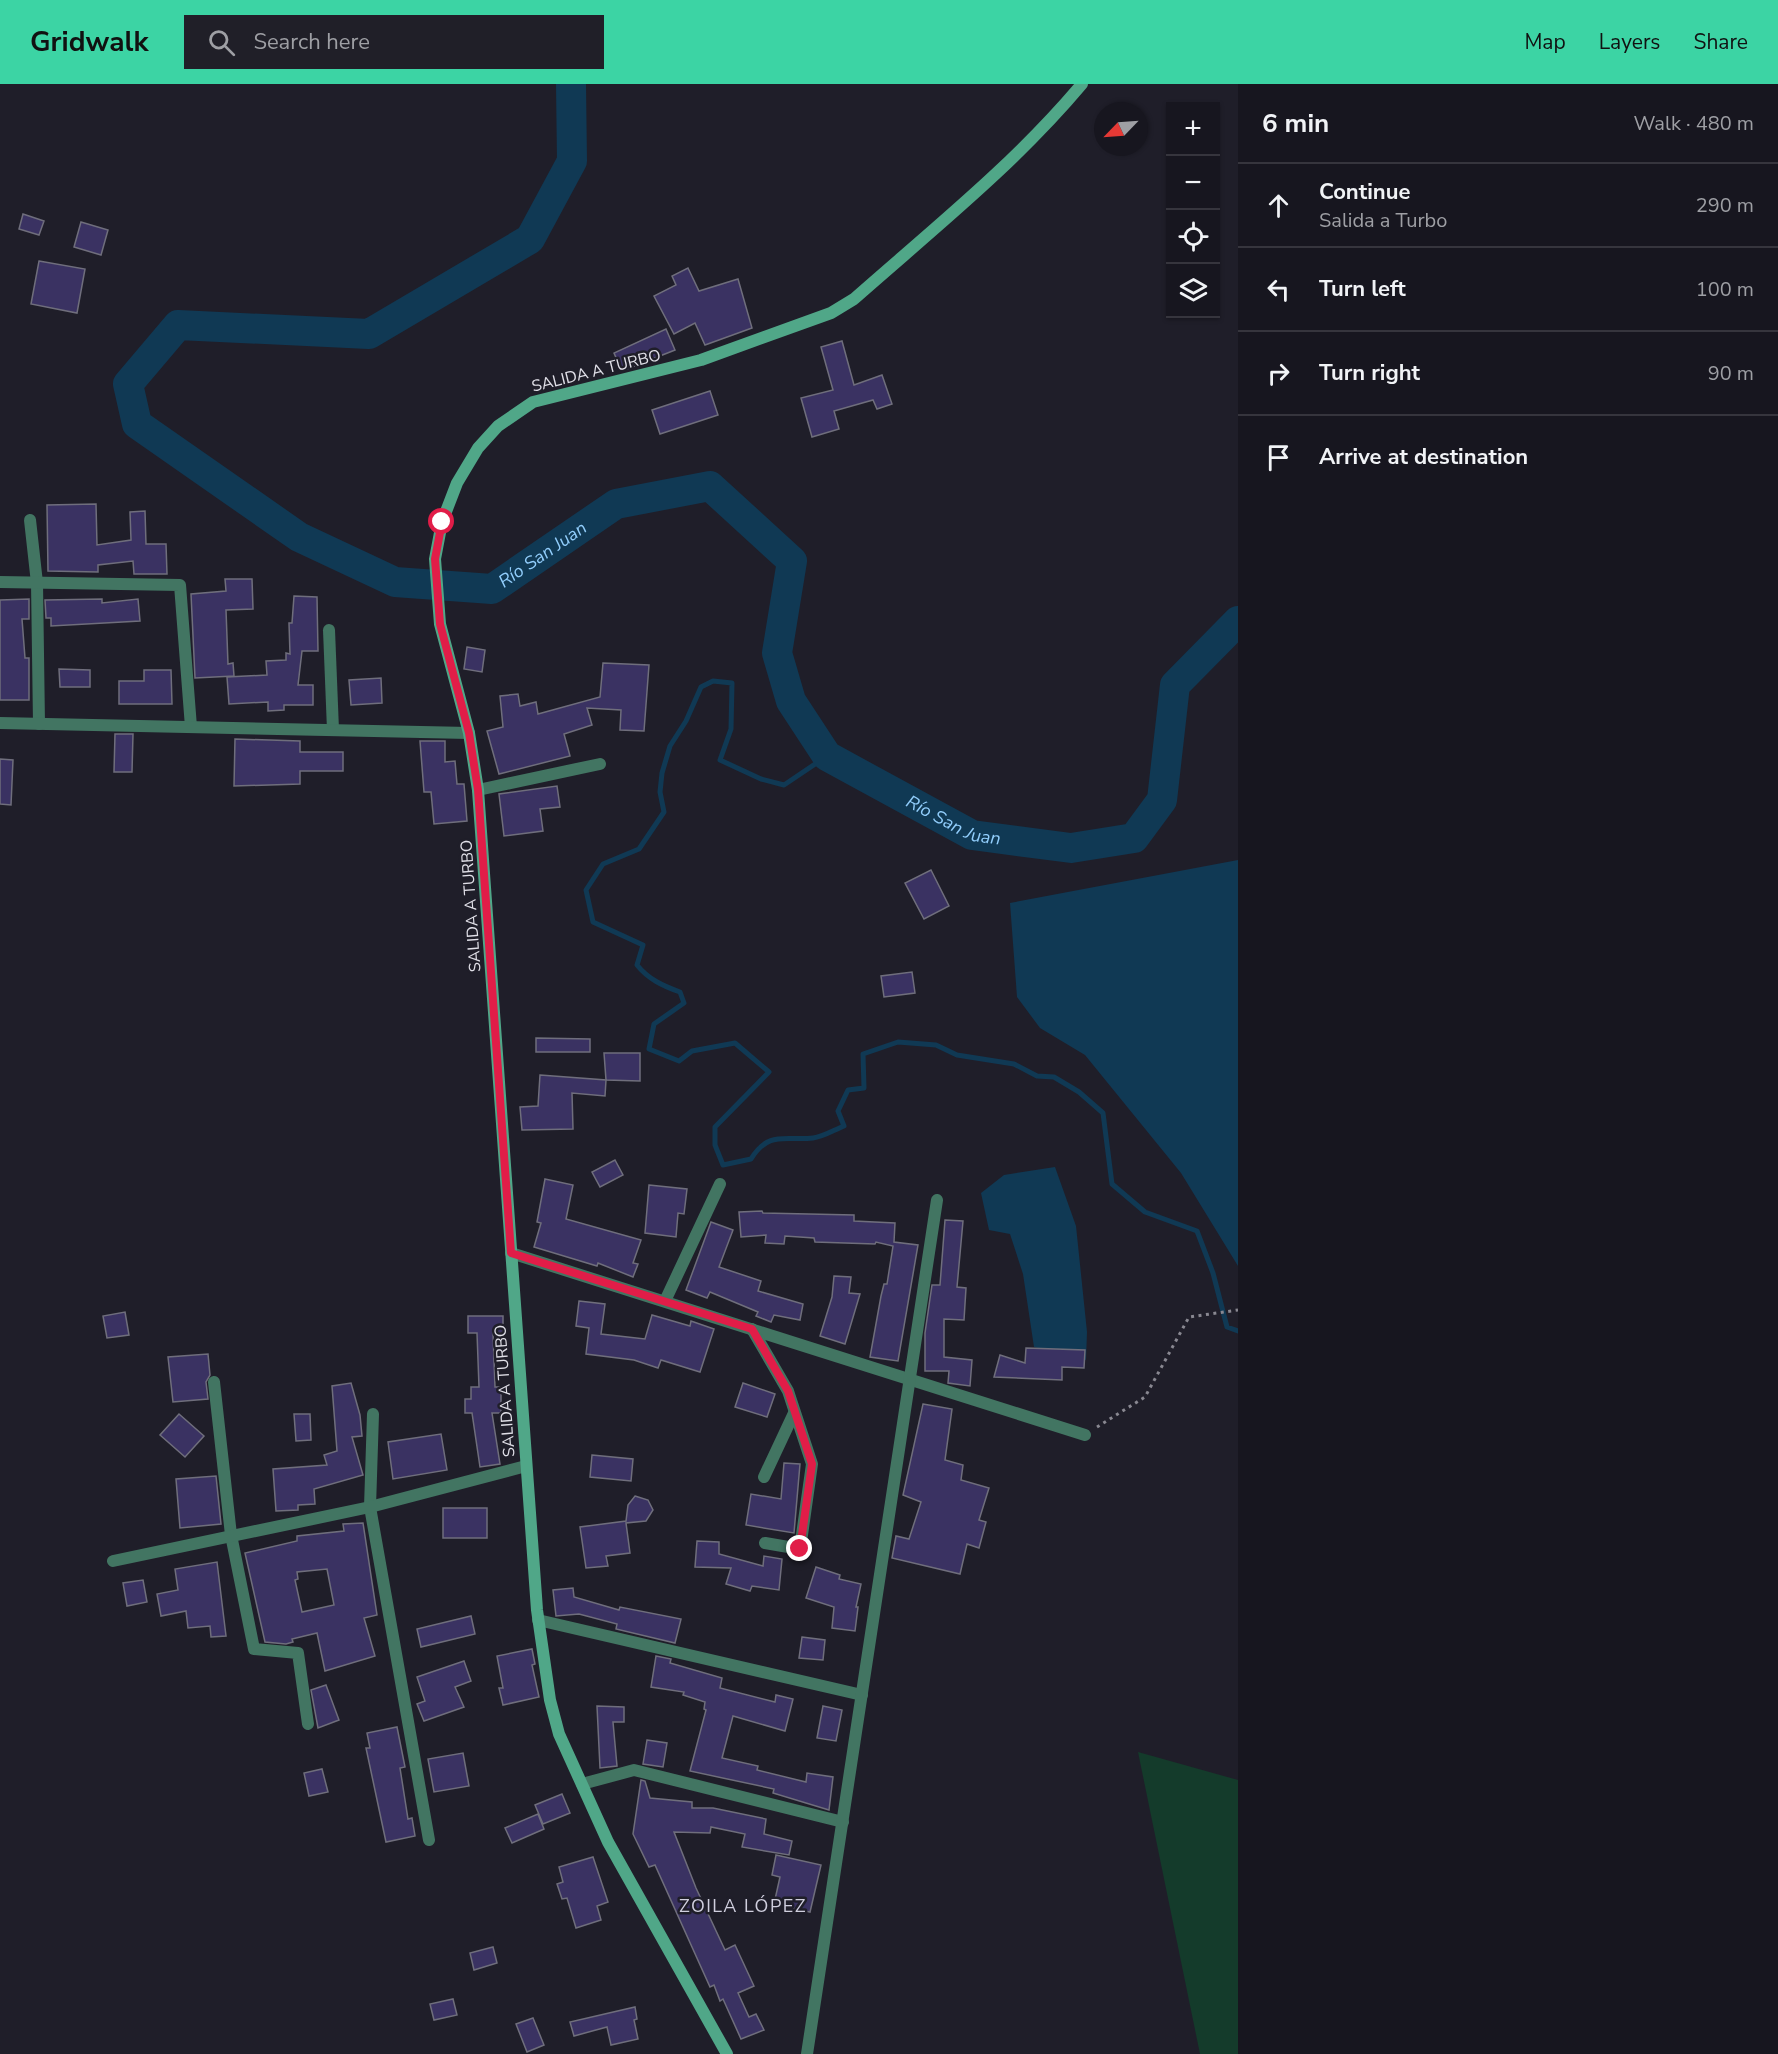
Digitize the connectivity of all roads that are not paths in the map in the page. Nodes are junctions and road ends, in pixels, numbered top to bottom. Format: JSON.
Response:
{"nodes":[{"id":1,"x":1082,"y":84,"type":"edge"},
{"id":2,"x":30,"y":520,"type":"dead end"},
{"id":3,"x":0,"y":582,"type":"edge"},
{"id":4,"x":37,"y":583,"type":"junction"},
{"id":5,"x":329,"y":630,"type":"dead end"},
{"id":6,"x":0,"y":723,"type":"edge"},
{"id":7,"x":39,"y":723,"type":"junction"},
{"id":8,"x":191,"y":727,"type":"junction"},
{"id":9,"x":333,"y":730,"type":"junction"},
{"id":10,"x":469,"y":733,"type":"junction"},
{"id":11,"x":600,"y":764,"type":"dead end"},
{"id":12,"x":478,"y":790,"type":"junction"},
{"id":13,"x":720,"y":1184,"type":"dead end"},
{"id":14,"x":937,"y":1200,"type":"dead end"},
{"id":15,"x":511,"y":1253,"type":"junction"},
{"id":16,"x":665,"y":1301,"type":"junction"},
{"id":17,"x":752,"y":1329,"type":"junction"},
{"id":18,"x":910,"y":1379,"type":"junction"},
{"id":19,"x":214,"y":1382,"type":"dead end"},
{"id":20,"x":794,"y":1413,"type":"junction"},
{"id":21,"x":373,"y":1414,"type":"dead end"},
{"id":22,"x":1085,"y":1435,"type":"road end"},
{"id":23,"x":526,"y":1466,"type":"junction"},
{"id":24,"x":764,"y":1477,"type":"dead end"},
{"id":25,"x":370,"y":1507,"type":"junction"},
{"id":26,"x":231,"y":1535,"type":"junction"},
{"id":27,"x":765,"y":1542,"type":"dead end"},
{"id":28,"x":113,"y":1561,"type":"dead end"},
{"id":29,"x":538,"y":1620,"type":"junction"},
{"id":30,"x":862,"y":1695,"type":"junction"},
{"id":31,"x":308,"y":1724,"type":"dead end"},
{"id":32,"x":582,"y":1784,"type":"junction"},
{"id":33,"x":843,"y":1822,"type":"junction"},
{"id":34,"x":429,"y":1840,"type":"dead end"},
{"id":35,"x":727,"y":2054,"type":"edge"},
{"id":36,"x":807,"y":2054,"type":"edge"}],
"edges":[{"from":1,"to":10,"type":"main road","name":"SALIDA A TURBO"},
{"from":2,"to":4,"type":"street"},
{"from":3,"to":4,"type":"street"},
{"from":4,"to":7,"type":"street"},
{"from":4,"to":8,"type":"street"},
{"from":5,"to":9,"type":"street"},
{"from":6,"to":7,"type":"street"},
{"from":7,"to":8,"type":"street"},
{"from":8,"to":9,"type":"street"},
{"from":9,"to":10,"type":"street"},
{"from":10,"to":12,"type":"main road","name":"SALIDA A TURBO"},
{"from":11,"to":12,"type":"street"},
{"from":12,"to":15,"type":"main road","name":"SALIDA A TURBO"},
{"from":13,"to":16,"type":"street"},
{"from":14,"to":18,"type":"street"},
{"from":15,"to":16,"type":"street"},
{"from":15,"to":23,"type":"main road","name":"SALIDA A TURBO"},
{"from":16,"to":17,"type":"street"},
{"from":17,"to":18,"type":"street"},
{"from":17,"to":20,"type":"street"},
{"from":18,"to":22,"type":"street"},
{"from":18,"to":30,"type":"street"},
{"from":19,"to":26,"type":"street"},
{"from":20,"to":24,"type":"street"},
{"from":20,"to":27,"type":"street"},
{"from":21,"to":25,"type":"street"},
{"from":23,"to":25,"type":"street"},
{"from":23,"to":29,"type":"main road","name":"SALIDA A TURBO"},
{"from":25,"to":26,"type":"street"},
{"from":25,"to":34,"type":"street"},
{"from":26,"to":28,"type":"street"},
{"from":26,"to":31,"type":"street"},
{"from":29,"to":30,"type":"street"},
{"from":29,"to":32,"type":"main road","name":"SALIDA A TURBO"},
{"from":30,"to":33,"type":"street"},
{"from":32,"to":33,"type":"street"},
{"from":32,"to":35,"type":"main road","name":"SALIDA A TURBO"},
{"from":33,"to":36,"type":"street"}]}
